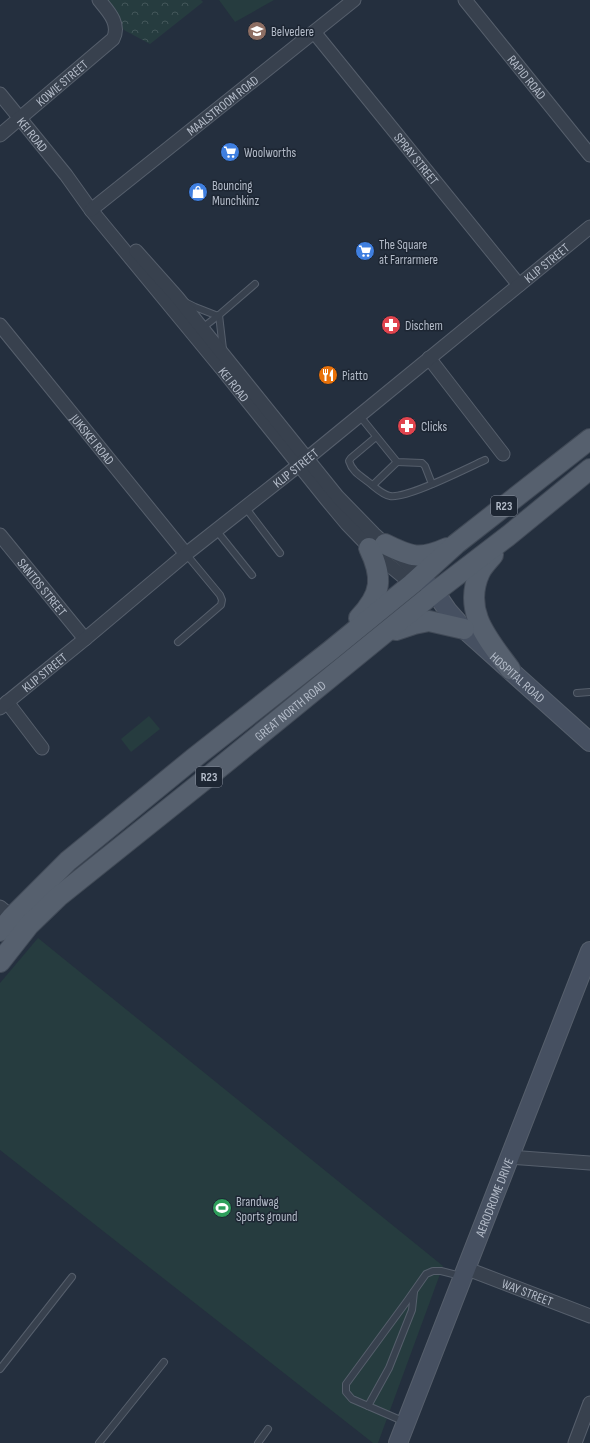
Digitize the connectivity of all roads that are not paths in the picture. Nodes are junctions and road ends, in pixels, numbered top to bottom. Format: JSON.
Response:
{"nodes":[{"id":1,"x":99,"y":0,"type":"edge"},
{"id":2,"x":354,"y":0,"type":"edge"},
{"id":3,"x":465,"y":0,"type":"edge"},
{"id":4,"x":314,"y":32,"type":"junction"},
{"id":5,"x":0,"y":94,"type":"edge"},
{"id":6,"x":20,"y":119,"type":"junction"},
{"id":7,"x":0,"y":135,"type":"edge"},
{"id":8,"x":590,"y":155,"type":"edge"},
{"id":9,"x":94,"y":208,"type":"junction"},
{"id":10,"x":590,"y":227,"type":"edge"},
{"id":11,"x":255,"y":284,"type":"dead end"},
{"id":12,"x":520,"y":285,"type":"junction"},
{"id":13,"x":176,"y":297,"type":"junction"},
{"id":14,"x":219,"y":315,"type":"junction"},
{"id":15,"x":0,"y":325,"type":"edge"},
{"id":16,"x":198,"y":331,"type":"junction"},
{"id":17,"x":225,"y":356,"type":"junction"},
{"id":18,"x":429,"y":358,"type":"junction"},
{"id":19,"x":359,"y":415,"type":"junction"},
{"id":20,"x":376,"y":437,"type":"junction"},
{"id":21,"x":590,"y":439,"type":"edge"},
{"id":22,"x":503,"y":454,"type":"dead end"},
{"id":23,"x":485,"y":460,"type":"dead end"},
{"id":24,"x":302,"y":462,"type":"junction"},
{"id":25,"x":397,"y":462,"type":"junction"},
{"id":26,"x":590,"y":469,"type":"edge"},
{"id":27,"x":432,"y":484,"type":"junction"},
{"id":28,"x":373,"y":485,"type":"junction"},
{"id":29,"x":245,"y":507,"type":"junction"},
{"id":30,"x":216,"y":530,"type":"junction"},
{"id":31,"x":0,"y":535,"type":"edge"},
{"id":32,"x":508,"y":536,"type":"junction"},
{"id":33,"x":456,"y":544,"type":"junction"},
{"id":34,"x":377,"y":546,"type":"junction"},
{"id":35,"x":186,"y":554,"type":"junction"},
{"id":36,"x":280,"y":554,"type":"dead end"},
{"id":37,"x":252,"y":575,"type":"dead end"},
{"id":38,"x":416,"y":580,"type":"junction"},
{"id":39,"x":431,"y":596,"type":"junction"},
{"id":40,"x":464,"y":629,"type":"junction"},
{"id":41,"x":388,"y":632,"type":"junction"},
{"id":42,"x":85,"y":639,"type":"junction"},
{"id":43,"x":178,"y":642,"type":"dead end"},
{"id":44,"x":330,"y":651,"type":"junction"},
{"id":45,"x":510,"y":669,"type":"junction"},
{"id":46,"x":590,"y":692,"type":"edge"},
{"id":47,"x":577,"y":693,"type":"dead end"},
{"id":48,"x":3,"y":705,"type":"edge"},
{"id":49,"x":590,"y":742,"type":"edge"},
{"id":50,"x":42,"y":748,"type":"dead end"},
{"id":51,"x":4,"y":918,"type":"edge"},
{"id":52,"x":590,"y":951,"type":"edge"},
{"id":53,"x":0,"y":962,"type":"edge"},
{"id":54,"x":509,"y":1157,"type":"junction"},
{"id":55,"x":590,"y":1163,"type":"edge"},
{"id":56,"x":464,"y":1272,"type":"junction"},
{"id":57,"x":72,"y":1277,"type":"dead end"},
{"id":58,"x":414,"y":1290,"type":"junction"},
{"id":59,"x":590,"y":1316,"type":"edge"},
{"id":60,"x":164,"y":1362,"type":"dead end"},
{"id":61,"x":0,"y":1368,"type":"edge"},
{"id":62,"x":590,"y":1403,"type":"edge"},
{"id":63,"x":368,"y":1406,"type":"junction"},
{"id":64,"x":406,"y":1422,"type":"junction"},
{"id":65,"x":268,"y":1429,"type":"dead end"},
{"id":66,"x":99,"y":1443,"type":"edge"},
{"id":67,"x":258,"y":1443,"type":"edge"},
{"id":68,"x":398,"y":1443,"type":"edge"},
{"id":69,"x":575,"y":1443,"type":"edge"}],
"edges":[{"from":1,"to":6,"type":"street","name":"KOWIE STREET"},
{"from":2,"to":4,"type":"street","name":"MAALSTROOM ROAD"},
{"from":3,"to":8,"type":"street","name":"RAPID ROAD"},
{"from":4,"to":9,"type":"street","name":"MAALSTROOM ROAD"},
{"from":4,"to":12,"type":"street","name":"SPRAY STREET"},
{"from":5,"to":6,"type":"street","name":"KEI ROAD"},
{"from":6,"to":7,"type":"street","name":"KOWIE STREET"},
{"from":6,"to":9,"type":"street","name":"KEI ROAD"},
{"from":9,"to":13,"type":"street","name":"KEI ROAD"},
{"from":9,"to":16,"type":"street","name":"KEI ROAD"},
{"from":10,"to":12,"type":"street","name":"KLIP STREET"},
{"from":11,"to":14,"type":"lane"},
{"from":12,"to":18,"type":"street","name":"KLIP STREET"},
{"from":13,"to":14,"type":"lane"},
{"from":13,"to":16,"type":"street","name":"KEI ROAD"},
{"from":14,"to":16,"type":"lane"},
{"from":14,"to":17,"type":"lane"},
{"from":15,"to":35,"type":"street","name":"JUKSKEI ROAD"},
{"from":16,"to":17,"type":"street","name":"KEI ROAD"},
{"from":16,"to":24,"type":"street","name":"KEI ROAD"},
{"from":17,"to":24,"type":"street","name":"KEI ROAD"},
{"from":18,"to":19,"type":"street","name":"KLIP STREET"},
{"from":18,"to":22,"type":"street"},
{"from":19,"to":20,"type":"lane"},
{"from":19,"to":24,"type":"street","name":"KLIP STREET"},
{"from":20,"to":25,"type":"lane"},
{"from":20,"to":28,"type":"lane"},
{"from":21,"to":33,"type":"main road","name":"GREAT NORTH ROAD","number":"R23"},
{"from":23,"to":27,"type":"lane"},
{"from":24,"to":29,"type":"street","name":"KLIP STREET"},
{"from":24,"to":34,"type":"street","name":"KEI ROAD"},
{"from":25,"to":27,"type":"lane"},
{"from":25,"to":28,"type":"lane"},
{"from":26,"to":32,"type":"main road","name":"GREAT NORTH ROAD","number":"R23"},
{"from":27,"to":28,"type":"lane"},
{"from":29,"to":30,"type":"street","name":"KLIP STREET"},
{"from":29,"to":36,"type":"lane"},
{"from":30,"to":35,"type":"street","name":"KLIP STREET"},
{"from":30,"to":37,"type":"lane"},
{"from":31,"to":42,"type":"street","name":"SANTOS STREET"},
{"from":32,"to":39,"type":"main road","name":"GREAT NORTH ROAD","number":"R23"},
{"from":32,"to":45,"type":"main road"},
{"from":33,"to":34,"type":"main road"},
{"from":33,"to":38,"type":"main road","name":"GREAT NORTH ROAD","number":"R23"},
{"from":34,"to":38,"type":"street","name":"KEI ROAD"},
{"from":34,"to":44,"type":"main road"},
{"from":35,"to":42,"type":"street","name":"KLIP STREET"},
{"from":35,"to":43,"type":"lane"},
{"from":38,"to":39,"type":"street","name":"HOSPITAL ROAD"},
{"from":38,"to":44,"type":"main road","name":"GREAT NORTH ROAD","number":"R23"},
{"from":39,"to":40,"type":"street","name":"HOSPITAL ROAD"},
{"from":39,"to":41,"type":"main road","name":"GREAT NORTH ROAD","number":"R23"},
{"from":40,"to":41,"type":"main road"},
{"from":40,"to":45,"type":"street","name":"HOSPITAL ROAD"},
{"from":41,"to":53,"type":"main road","name":"GREAT NORTH ROAD","number":"R23"},
{"from":42,"to":48,"type":"street","name":"KLIP STREET"},
{"from":44,"to":51,"type":"main road","name":"GREAT NORTH ROAD","number":"R23"},
{"from":45,"to":49,"type":"street","name":"HOSPITAL ROAD"},
{"from":46,"to":47,"type":"lane"},
{"from":48,"to":50,"type":"street"},
{"from":52,"to":54,"type":"street","name":"AERODROME DRIVE"},
{"from":54,"to":55,"type":"street"},
{"from":54,"to":56,"type":"street","name":"AERODROME DRIVE"},
{"from":56,"to":58,"type":"lane"},
{"from":56,"to":59,"type":"street","name":"WAY STREET"},
{"from":56,"to":64,"type":"street","name":"AERODROME DRIVE"},
{"from":57,"to":61,"type":"lane"},
{"from":58,"to":63,"type":"lane"},
{"from":58,"to":63,"type":"lane"},
{"from":60,"to":66,"type":"lane"},
{"from":62,"to":69,"type":"street"},
{"from":63,"to":64,"type":"lane"},
{"from":64,"to":68,"type":"street","name":"AERODROME DRIVE"},
{"from":65,"to":67,"type":"lane"}]}
